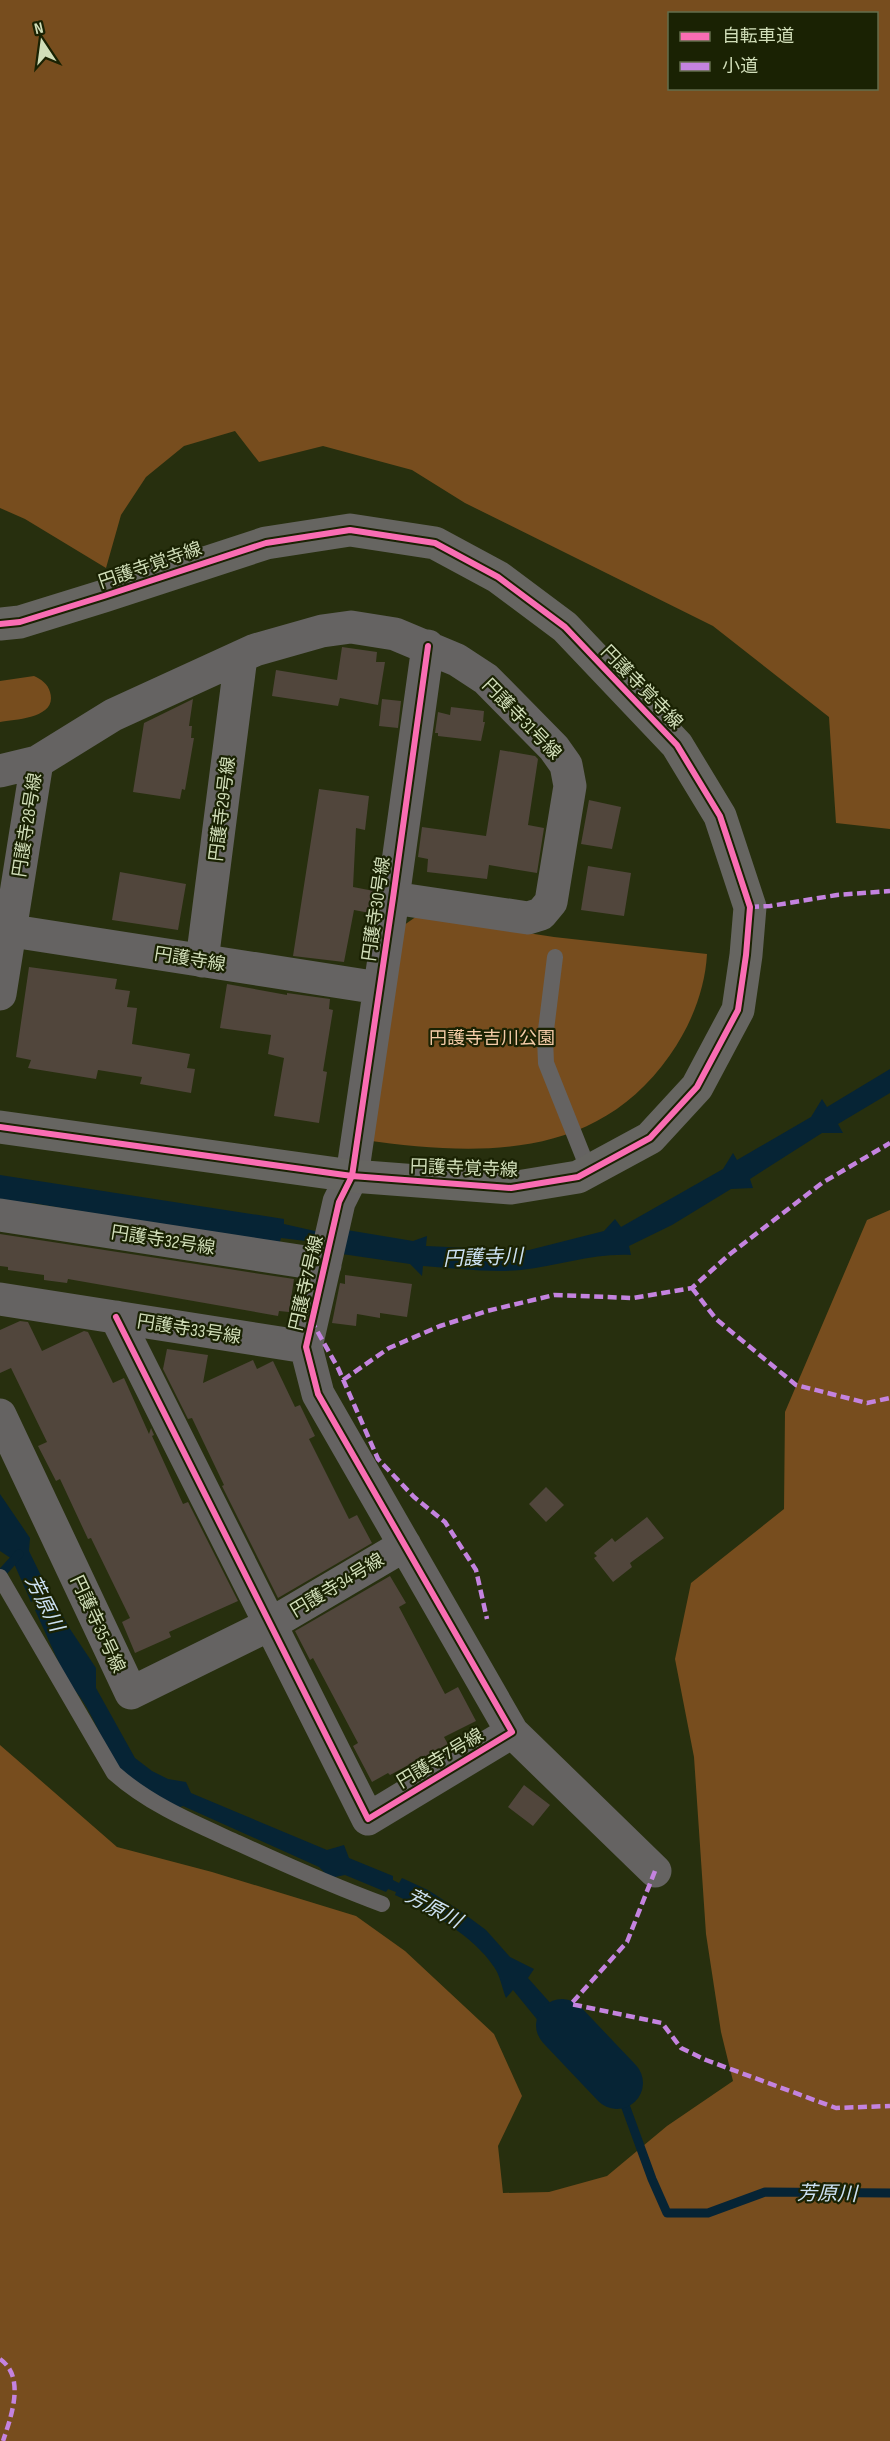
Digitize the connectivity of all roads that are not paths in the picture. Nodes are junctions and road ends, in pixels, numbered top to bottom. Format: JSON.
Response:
{"nodes":[{"id":1,"x":0,"y":624,"type":"edge"},
{"id":2,"x":428,"y":646,"type":"junction"},
{"id":3,"x":241,"y":657,"type":"junction"},
{"id":4,"x":37,"y":762,"type":"junction"},
{"id":5,"x":0,"y":771,"type":"edge"},
{"id":6,"x":393,"y":898,"type":"junction"},
{"id":7,"x":5,"y":930,"type":"edge"},
{"id":8,"x":555,"y":957,"type":"dead end"},
{"id":9,"x":202,"y":961,"type":"junction"},
{"id":10,"x":380,"y":988,"type":"junction"},
{"id":11,"x":0,"y":994,"type":"edge"},
{"id":12,"x":0,"y":1127,"type":"edge"},
{"id":13,"x":589,"y":1171,"type":"junction"},
{"id":14,"x":345,"y":1189,"type":"junction"},
{"id":15,"x":0,"y":1215,"type":"edge"},
{"id":16,"x":327,"y":1260,"type":"junction"},
{"id":17,"x":0,"y":1299,"type":"edge"},
{"id":18,"x":116,"y":1317,"type":"junction"},
{"id":19,"x":306,"y":1347,"type":"junction"},
{"id":20,"x":0,"y":1415,"type":"edge"},
{"id":21,"x":405,"y":1545,"type":"junction"},
{"id":22,"x":0,"y":1577,"type":"edge"},
{"id":23,"x":269,"y":1625,"type":"junction"},
{"id":24,"x":512,"y":1732,"type":"junction"},
{"id":25,"x":655,"y":1871,"type":"dead end"},
{"id":26,"x":382,"y":1904,"type":"dead end"}],
"edges":[{"from":1,"to":13,"type":"street","name":"円護寺覚寺線"},
{"from":2,"to":3,"type":"street","name":"円護寺31号線"},
{"from":2,"to":6,"type":"street","name":"円護寺30号線"},
{"from":2,"to":6,"type":"street","name":"円護寺31号線"},
{"from":3,"to":4,"type":"street","name":"円護寺31号線"},
{"from":3,"to":9,"type":"street","name":"円護寺29号線"},
{"from":4,"to":5,"type":"street","name":"円護寺31号線"},
{"from":4,"to":7,"type":"street","name":"円護寺28号線"},
{"from":6,"to":10,"type":"street","name":"円護寺30号線"},
{"from":7,"to":9,"type":"street","name":"円護寺線"},
{"from":7,"to":11,"type":"street","name":"円護寺28号線"},
{"from":8,"to":13,"type":"lane"},
{"from":9,"to":10,"type":"street","name":"円護寺線"},
{"from":10,"to":14,"type":"street","name":"円護寺30号線"},
{"from":12,"to":14,"type":"street","name":"円護寺覚寺線"},
{"from":13,"to":14,"type":"street","name":"円護寺覚寺線"},
{"from":14,"to":16,"type":"street","name":"円護寺7号線"},
{"from":15,"to":16,"type":"street","name":"円護寺32号線"},
{"from":16,"to":19,"type":"street","name":"円護寺7号線"},
{"from":17,"to":18,"type":"street","name":"円護寺33号線"},
{"from":18,"to":19,"type":"street","name":"円護寺33号線"},
{"from":18,"to":23,"type":"street","name":"円護寺7号線"},
{"from":19,"to":21,"type":"street","name":"円護寺7号線"},
{"from":20,"to":23,"type":"street","name":"円護寺35号線"},
{"from":21,"to":23,"type":"street","name":"円護寺34号線"},
{"from":21,"to":24,"type":"street","name":"円護寺7号線"},
{"from":22,"to":26,"type":"lane"},
{"from":23,"to":24,"type":"street","name":"円護寺7号線"},
{"from":24,"to":25,"type":"street"}]}
